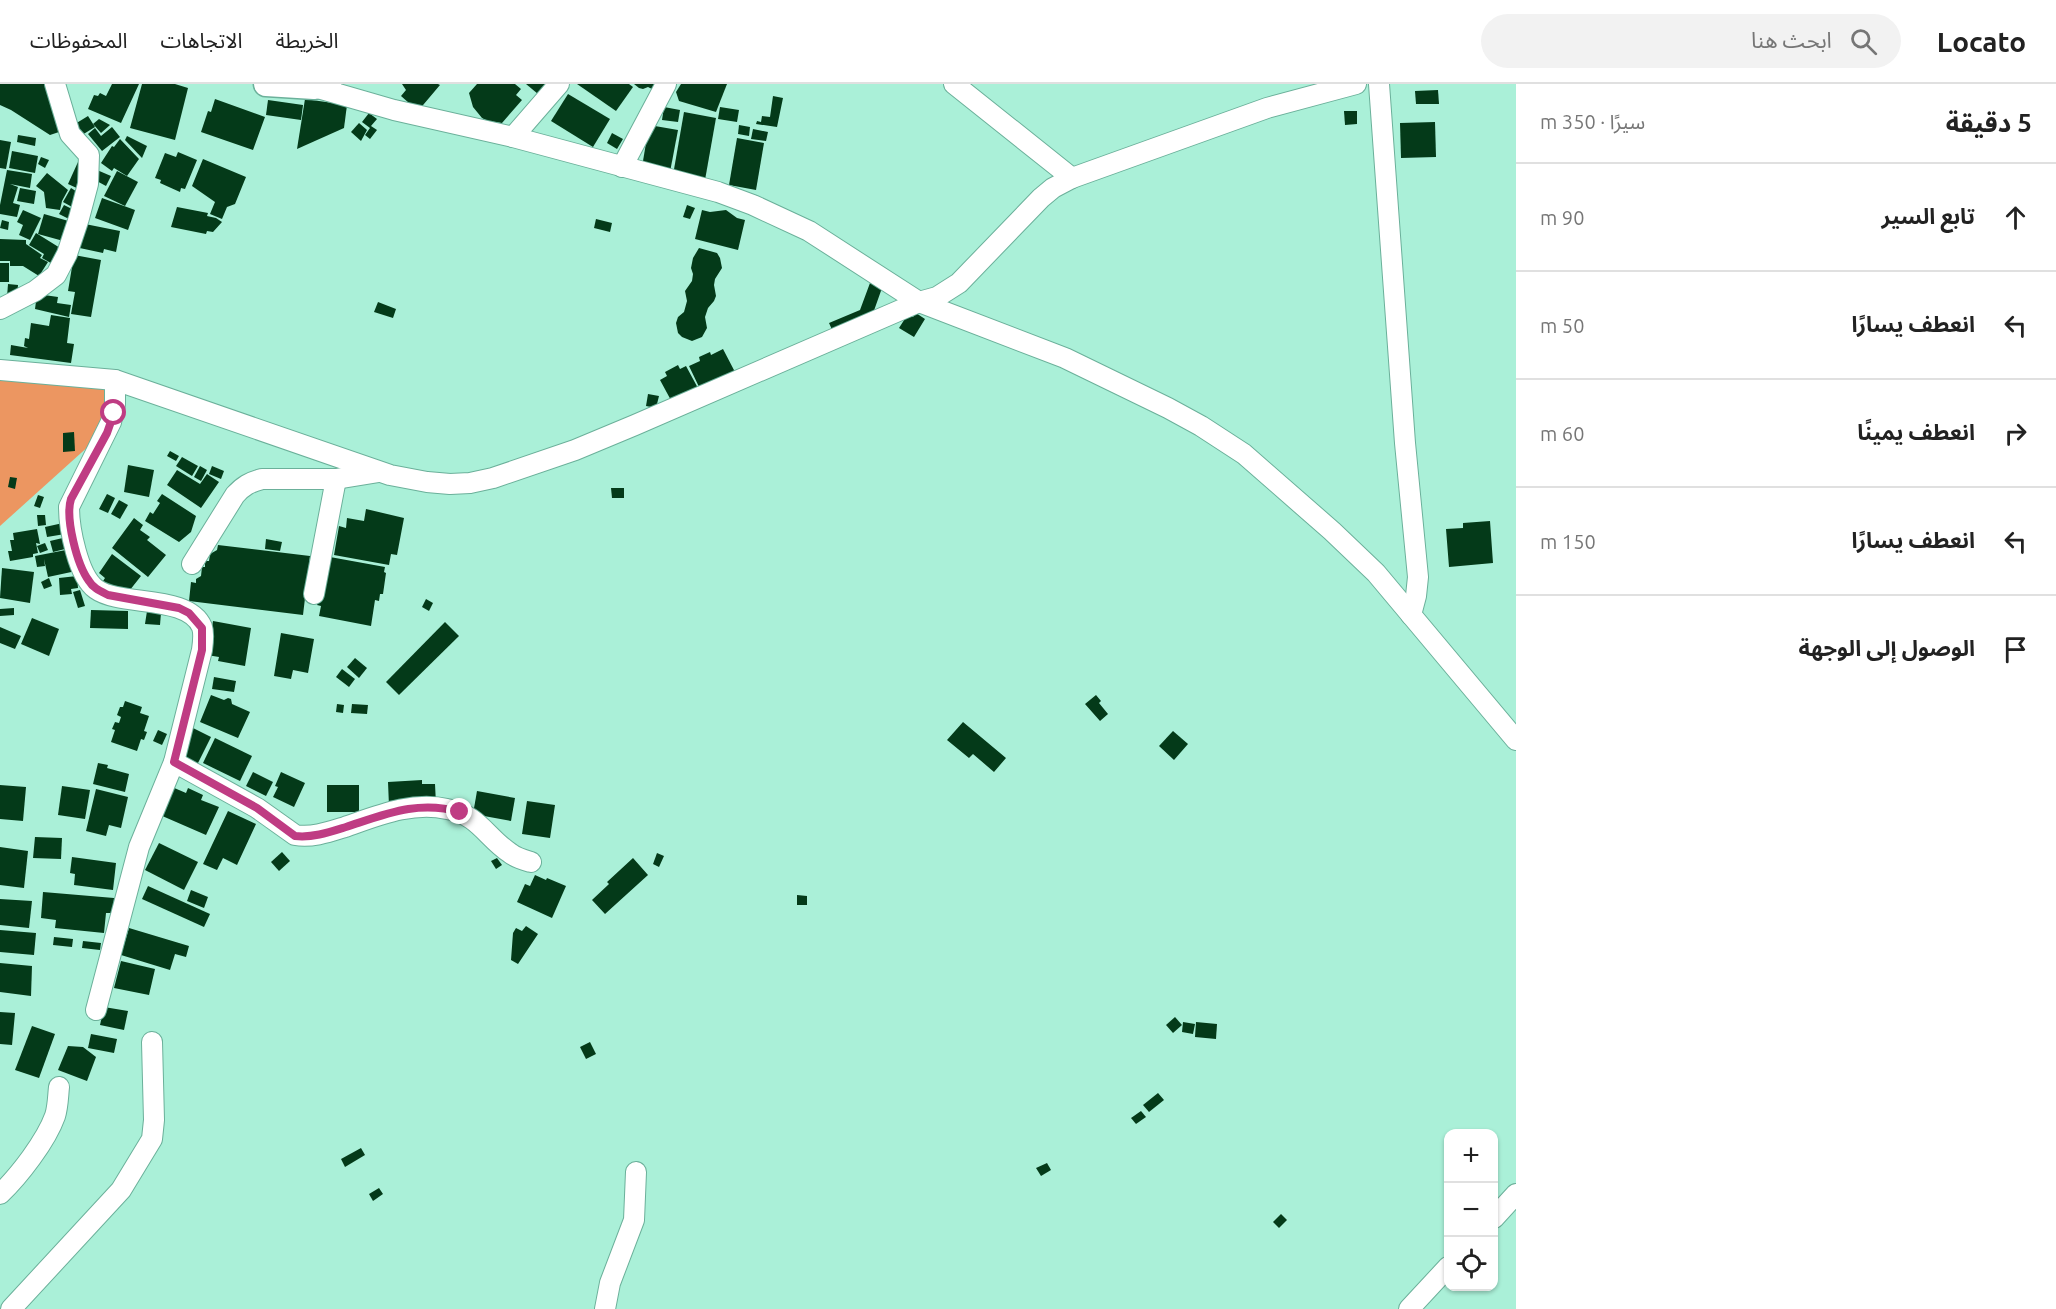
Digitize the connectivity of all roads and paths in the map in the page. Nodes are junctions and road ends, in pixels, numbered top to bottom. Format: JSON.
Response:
{"nodes":[{"id":1,"x":55,"y":84,"type":"edge"},
{"id":2,"x":266,"y":84,"type":"edge"},
{"id":3,"x":559,"y":84,"type":"edge"},
{"id":4,"x":666,"y":84,"type":"edge"},
{"id":5,"x":954,"y":84,"type":"edge"},
{"id":6,"x":1356,"y":84,"type":"edge"},
{"id":7,"x":1379,"y":84,"type":"edge"},
{"id":8,"x":321,"y":85,"type":"edge"},
{"id":9,"x":513,"y":137,"type":"junction"},
{"id":10,"x":622,"y":167,"type":"junction"},
{"id":11,"x":1072,"y":178,"type":"junction"},
{"id":12,"x":919,"y":302,"type":"junction"},
{"id":13,"x":0,"y":309,"type":"edge"},
{"id":14,"x":0,"y":370,"type":"edge"},
{"id":15,"x":116,"y":380,"type":"junction"},
{"id":16,"x":380,"y":471,"type":"junction"},
{"id":17,"x":336,"y":479,"type":"junction"},
{"id":18,"x":192,"y":564,"type":"dead end"},
{"id":19,"x":314,"y":594,"type":"dead end"},
{"id":20,"x":1411,"y":615,"type":"junction"},
{"id":21,"x":1516,"y":740,"type":"edge"},
{"id":22,"x":174,"y":762,"type":"junction"},
{"id":23,"x":531,"y":862,"type":"dead end"},
{"id":24,"x":96,"y":1010,"type":"dead end"},
{"id":25,"x":152,"y":1042,"type":"dead end"},
{"id":26,"x":59,"y":1087,"type":"dead end"},
{"id":27,"x":636,"y":1172,"type":"dead end"},
{"id":28,"x":0,"y":1194,"type":"edge"},
{"id":29,"x":1516,"y":1194,"type":"edge"},
{"id":30,"x":1498,"y":1214,"type":"edge"},
{"id":31,"x":1444,"y":1272,"type":"edge"},
{"id":32,"x":11,"y":1309,"type":"edge"},
{"id":33,"x":605,"y":1309,"type":"edge"},
{"id":34,"x":1409,"y":1309,"type":"edge"}],
"edges":[{"from":1,"to":13,"type":"street"},
{"from":2,"to":8,"type":"main road"},
{"from":3,"to":9,"type":"street"},
{"from":4,"to":10,"type":"street"},
{"from":5,"to":11,"type":"street"},
{"from":6,"to":11,"type":"street"},
{"from":7,"to":20,"type":"street"},
{"from":8,"to":9,"type":"street"},
{"from":9,"to":10,"type":"street"},
{"from":10,"to":12,"type":"street"},
{"from":11,"to":12,"type":"street"},
{"from":12,"to":16,"type":"street"},
{"from":12,"to":20,"type":"street"},
{"from":14,"to":15,"type":"street"},
{"from":15,"to":16,"type":"street"},
{"from":15,"to":22,"type":"street"},
{"from":16,"to":17,"type":"street"},
{"from":17,"to":18,"type":"street"},
{"from":17,"to":19,"type":"street"},
{"from":20,"to":21,"type":"street"},
{"from":22,"to":23,"type":"street"},
{"from":22,"to":24,"type":"street"},
{"from":25,"to":32,"type":"street"},
{"from":26,"to":28,"type":"street"},
{"from":27,"to":33,"type":"street"},
{"from":29,"to":30,"type":"street"},
{"from":31,"to":34,"type":"street"}]}
